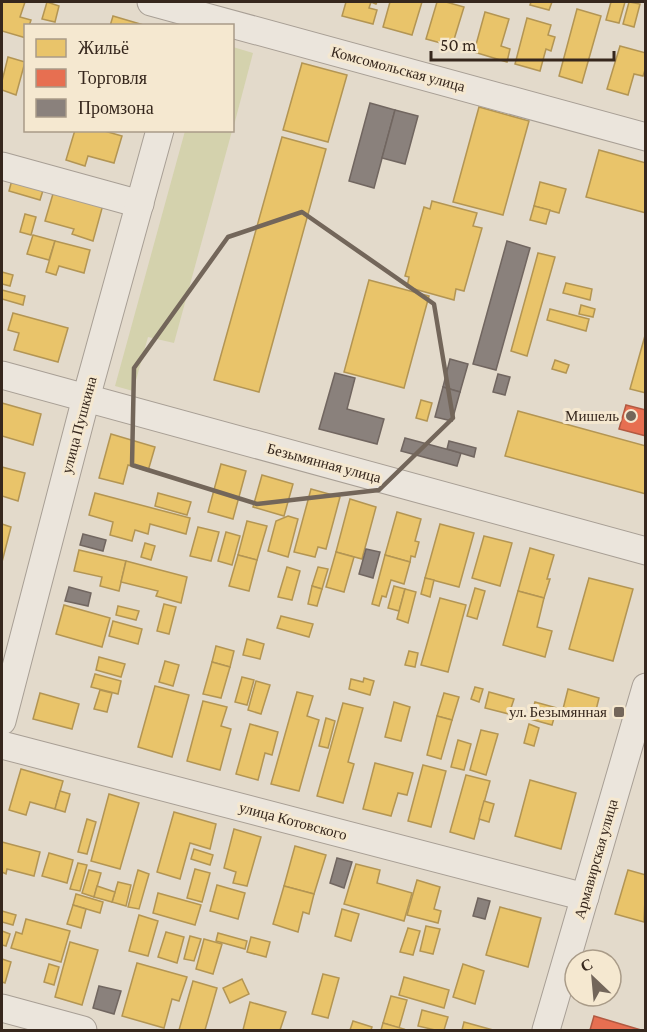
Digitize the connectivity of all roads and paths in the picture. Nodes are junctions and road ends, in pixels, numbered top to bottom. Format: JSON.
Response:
{"nodes":[{"id":1,"x":151,"y":2,"type":"edge"},
{"id":2,"x":192,"y":13,"type":"edge"},
{"id":3,"x":232,"y":24,"type":"edge"},
{"id":4,"x":234,"y":24,"type":"edge"},
{"id":5,"x":159,"y":132,"type":"edge"},
{"id":6,"x":645,"y":137,"type":"edge"},
{"id":7,"x":2,"y":166,"type":"edge"},
{"id":8,"x":140,"y":204,"type":"junction"},
{"id":9,"x":2,"y":375,"type":"edge"},
{"id":10,"x":86,"y":398,"type":"junction"},
{"id":11,"x":645,"y":550,"type":"edge"},
{"id":12,"x":645,"y":687,"type":"edge"},
{"id":13,"x":2,"y":721,"type":"edge"},
{"id":14,"x":2,"y":745,"type":"edge"},
{"id":15,"x":585,"y":897,"type":"junction"},
{"id":16,"x":2,"y":1008,"type":"edge"},
{"id":17,"x":83,"y":1030,"type":"edge"},
{"id":18,"x":546,"y":1030,"type":"edge"}],
"edges":[{"from":1,"to":2,"type":"street","name":"Комсомольская улица"},
{"from":2,"to":3,"type":"street","name":"Комсомольская улица"},
{"from":4,"to":6,"type":"street","name":"Комсомольская улица"},
{"from":5,"to":8,"type":"street","name":"улица Пушкина"},
{"from":7,"to":8,"type":"street"},
{"from":8,"to":10,"type":"street","name":"улица Пушкина"},
{"from":9,"to":10,"type":"street","name":"Безымянная улица"},
{"from":10,"to":11,"type":"street","name":"Безымянная улица"},
{"from":10,"to":13,"type":"street","name":"улица Пушкина"},
{"from":12,"to":15,"type":"street","name":"Армавирская улица"},
{"from":14,"to":15,"type":"street","name":"улица Котовского"},
{"from":15,"to":18,"type":"street","name":"Армавирская улица"},
{"from":16,"to":17,"type":"street"}]}
